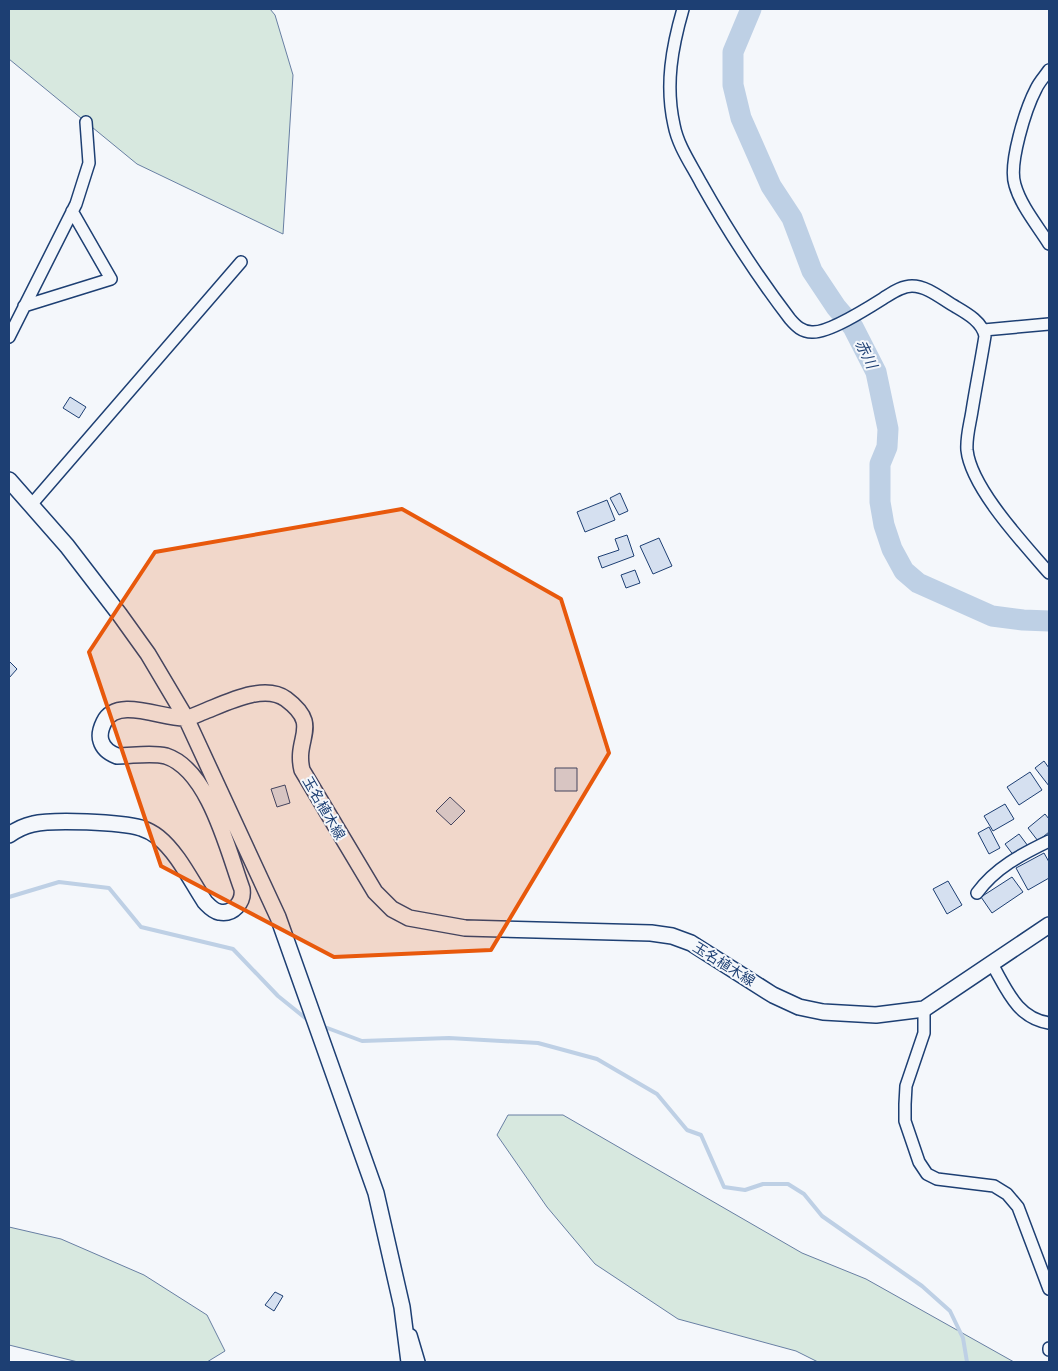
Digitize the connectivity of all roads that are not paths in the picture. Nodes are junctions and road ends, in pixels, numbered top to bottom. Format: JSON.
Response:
{"nodes":[{"id":1,"x":683,"y":9,"type":"edge"},
{"id":2,"x":1049,"y":70,"type":"edge"},
{"id":3,"x":86,"y":122,"type":"dead end"},
{"id":4,"x":72,"y":211,"type":"junction"},
{"id":5,"x":1049,"y":244,"type":"edge"},
{"id":6,"x":241,"y":262,"type":"dead end"},
{"id":7,"x":24,"y":306,"type":"junction"},
{"id":8,"x":1049,"y":324,"type":"edge"},
{"id":9,"x":984,"y":330,"type":"junction"},
{"id":10,"x":9,"y":337,"type":"edge"},
{"id":11,"x":9,"y":480,"type":"edge"},
{"id":12,"x":31,"y":505,"type":"junction"},
{"id":13,"x":1049,"y":573,"type":"edge"},
{"id":14,"x":186,"y":718,"type":"junction"},
{"id":15,"x":9,"y":835,"type":"edge"},
{"id":16,"x":1049,"y":842,"type":"edge"},
{"id":17,"x":977,"y":893,"type":"dead end"},
{"id":18,"x":1049,"y":925,"type":"edge"},
{"id":19,"x":992,"y":964,"type":"junction"},
{"id":20,"x":924,"y":1009,"type":"junction"},
{"id":21,"x":1049,"y":1023,"type":"edge"},
{"id":22,"x":1049,"y":1289,"type":"edge"},
{"id":23,"x":402,"y":1307,"type":"junction"},
{"id":24,"x":409,"y":1362,"type":"edge"},
{"id":25,"x":419,"y":1362,"type":"edge"}],
"edges":[{"from":1,"to":9,"type":"street"},
{"from":2,"to":5,"type":"street"},
{"from":3,"to":4,"type":"street"},
{"from":4,"to":7,"type":"street"},
{"from":4,"to":7,"type":"street"},
{"from":6,"to":12,"type":"street"},
{"from":7,"to":10,"type":"street"},
{"from":8,"to":9,"type":"street"},
{"from":9,"to":13,"type":"street"},
{"from":11,"to":12,"type":"main road"},
{"from":12,"to":14,"type":"main road"},
{"from":14,"to":15,"type":"main road","name":"玉名植木線"},
{"from":14,"to":20,"type":"main road","name":"玉名植木線"},
{"from":14,"to":23,"type":"main road"},
{"from":16,"to":17,"type":"street"},
{"from":18,"to":19,"type":"main road","name":"玉名植木線"},
{"from":19,"to":20,"type":"main road","name":"玉名植木線"},
{"from":19,"to":21,"type":"street"},
{"from":20,"to":22,"type":"street"},
{"from":23,"to":24,"type":"main road"},
{"from":23,"to":25,"type":"street"}]}
